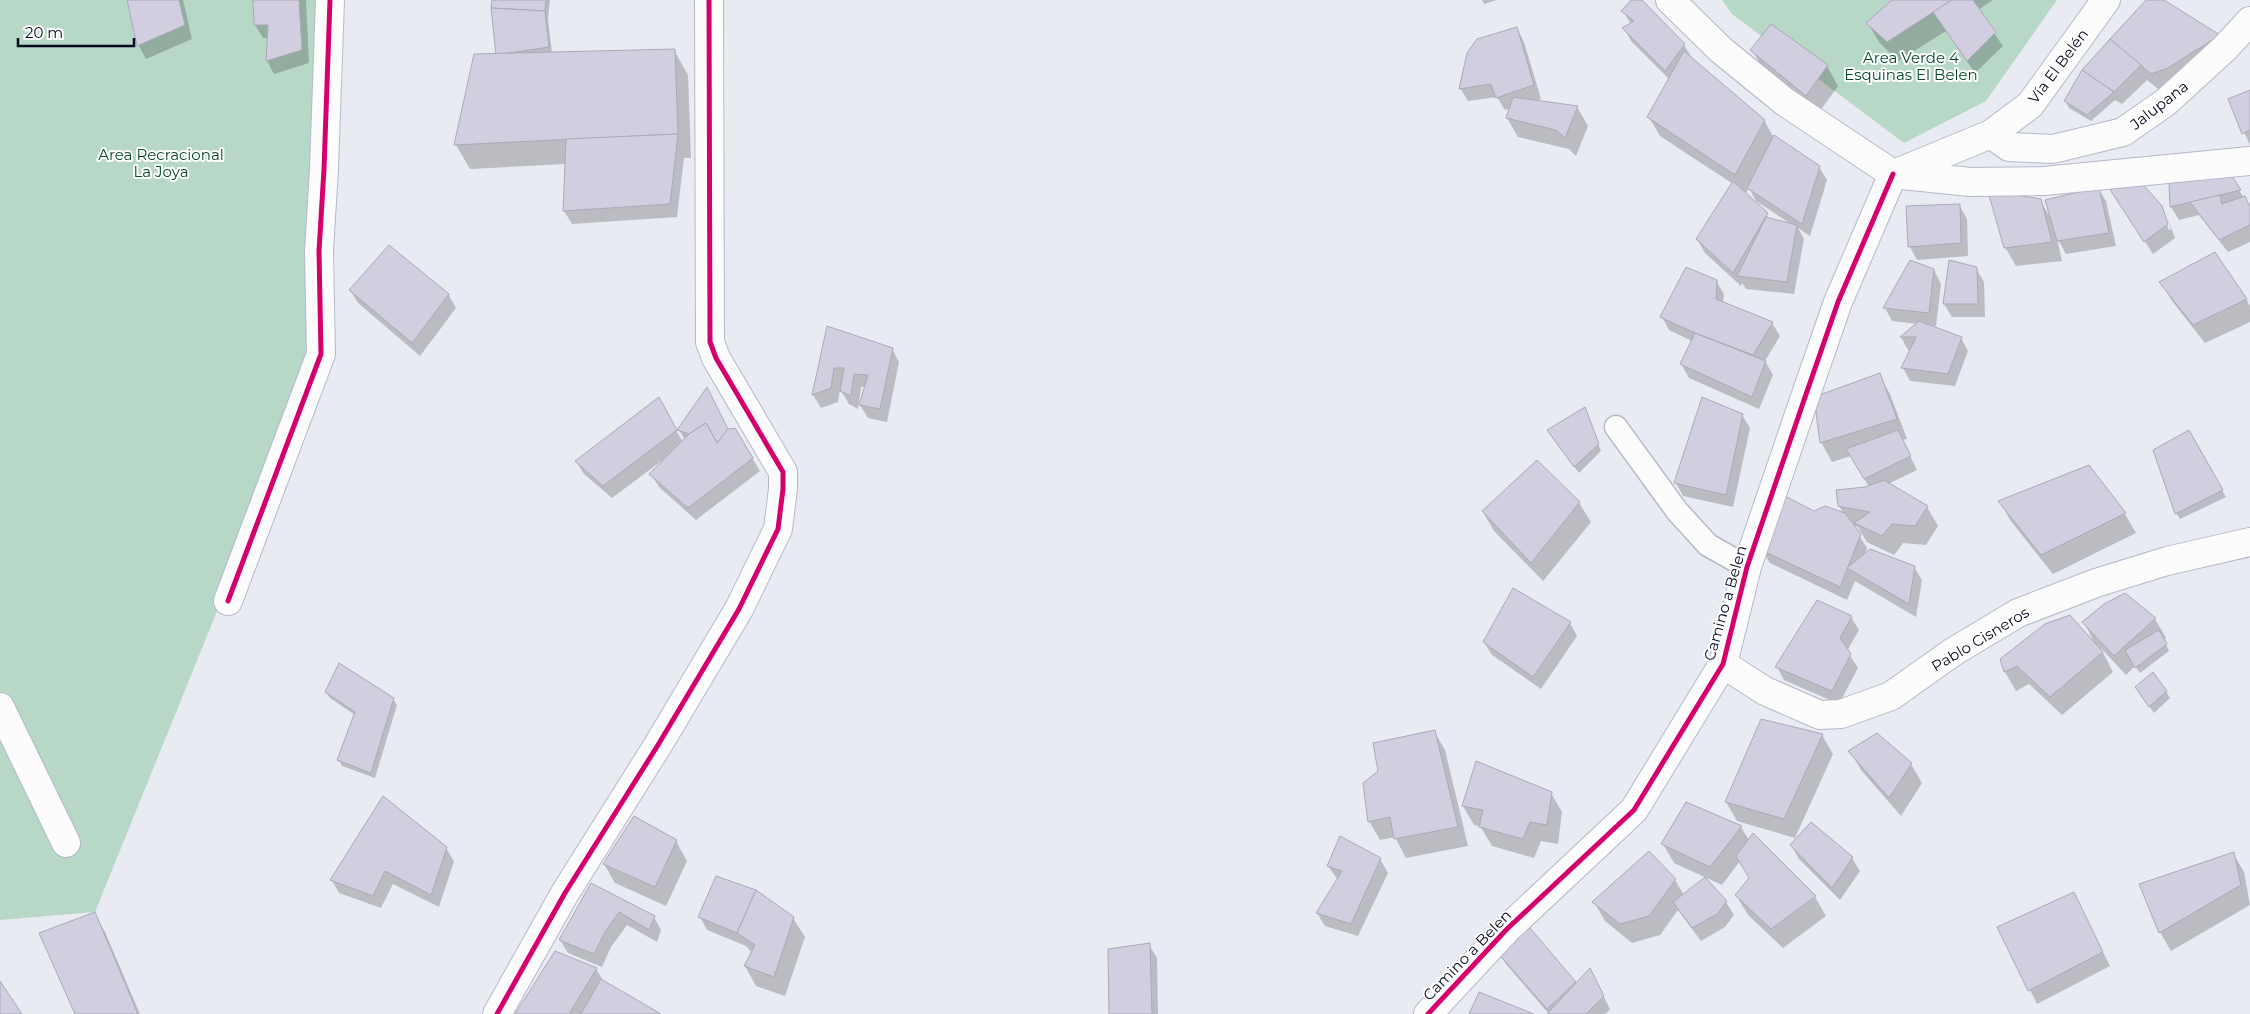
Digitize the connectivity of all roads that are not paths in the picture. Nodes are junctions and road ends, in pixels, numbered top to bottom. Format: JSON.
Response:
{"nodes":[{"id":1,"x":330,"y":0,"type":"edge"},
{"id":2,"x":709,"y":0,"type":"edge"},
{"id":3,"x":1670,"y":0,"type":"edge"},
{"id":4,"x":2106,"y":0,"type":"edge"},
{"id":5,"x":2250,"y":21,"type":"edge"},
{"id":6,"x":1991,"y":134,"type":"junction"},
{"id":7,"x":2250,"y":161,"type":"edge"},
{"id":8,"x":1893,"y":174,"type":"junction"},
{"id":9,"x":1616,"y":427,"type":"dead end"},
{"id":10,"x":2250,"y":542,"type":"edge"},
{"id":11,"x":1747,"y":567,"type":"junction"},
{"id":12,"x":228,"y":601,"type":"dead end"},
{"id":13,"x":1723,"y":664,"type":"junction"},
{"id":14,"x":0,"y":707,"type":"edge"},
{"id":15,"x":66,"y":843,"type":"dead end"},
{"id":16,"x":497,"y":1014,"type":"edge"},
{"id":17,"x":1428,"y":1014,"type":"edge"}],
"edges":[{"from":1,"to":12,"type":"street"},
{"from":2,"to":16,"type":"street"},
{"from":3,"to":8,"type":"street"},
{"from":4,"to":6,"type":"street","name":"Vía El Belén"},
{"from":5,"to":6,"type":"street","name":"Jalupana"},
{"from":6,"to":8,"type":"street","name":"Vía El Belén"},
{"from":7,"to":8,"type":"street"},
{"from":8,"to":11,"type":"street","name":"Camino a Belen"},
{"from":9,"to":11,"type":"lane"},
{"from":10,"to":13,"type":"street","name":"Pablo Cisneros"},
{"from":11,"to":13,"type":"street","name":"Camino a Belen"},
{"from":13,"to":17,"type":"street","name":"Camino a Belen"},
{"from":14,"to":15,"type":"street"}]}
